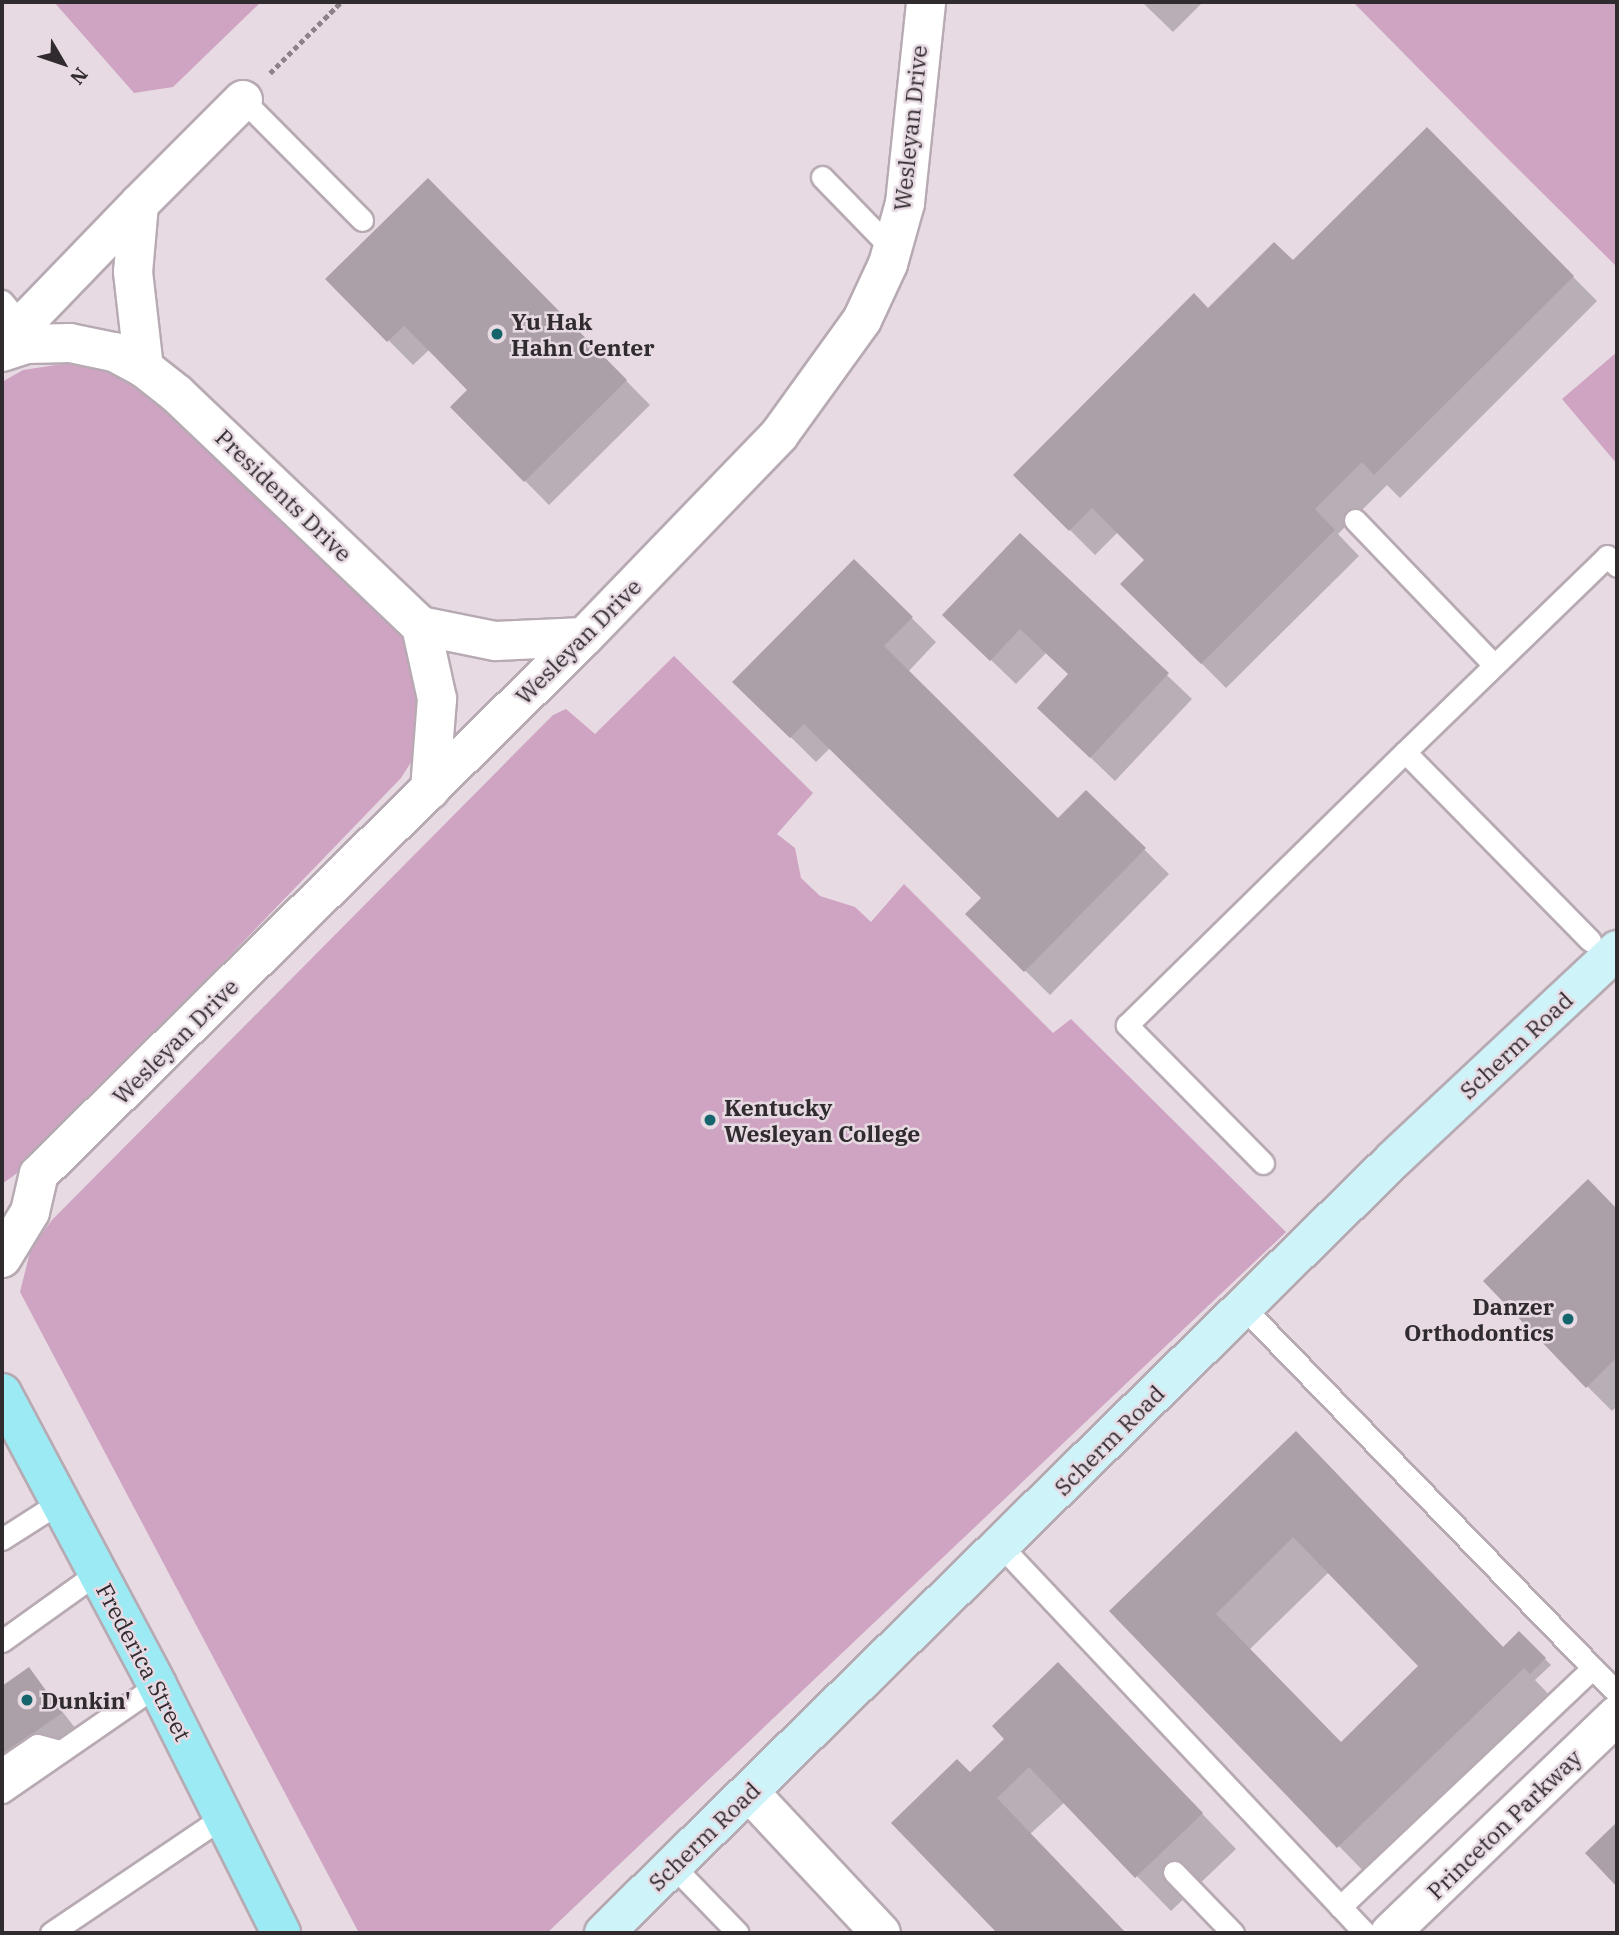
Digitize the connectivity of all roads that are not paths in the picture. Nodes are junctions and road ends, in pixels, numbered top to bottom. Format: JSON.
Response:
{"nodes":[{"id":1,"x":926,"y":2,"type":"edge"},
{"id":2,"x":243,"y":100,"type":"joint"},
{"id":3,"x":822,"y":177,"type":"dead end"},
{"id":4,"x":139,"y":204,"type":"junction"},
{"id":5,"x":362,"y":220,"type":"dead end"},
{"id":6,"x":892,"y":249,"type":"junction"},
{"id":7,"x":7,"y":331,"type":"edge"},
{"id":8,"x":144,"y":368,"type":"junction"},
{"id":9,"x":1355,"y":520,"type":"dead end"},
{"id":10,"x":1617,"y":566,"type":"edge"},
{"id":11,"x":421,"y":626,"type":"junction"},
{"id":12,"x":584,"y":637,"type":"junction"},
{"id":13,"x":1494,"y":665,"type":"junction"},
{"id":14,"x":1405,"y":752,"type":"junction"},
{"id":15,"x":430,"y":790,"type":"junction"},
{"id":16,"x":1604,"y":945,"type":"edge"},
{"id":17,"x":1263,"y":1163,"type":"dead end"},
{"id":18,"x":39,"y":1174,"type":"junction"},
{"id":19,"x":2,"y":1199,"type":"edge"},
{"id":20,"x":2,"y":1258,"type":"edge"},
{"id":21,"x":1242,"y":1307,"type":"junction"},
{"id":22,"x":2,"y":1393,"type":"edge"},
{"id":23,"x":60,"y":1502,"type":"junction"},
{"id":24,"x":2,"y":1539,"type":"edge"},
{"id":25,"x":1001,"y":1546,"type":"junction"},
{"id":26,"x":97,"y":1573,"type":"junction"},
{"id":27,"x":2,"y":1641,"type":"edge"},
{"id":28,"x":1593,"y":1668,"type":"junction"},
{"id":29,"x":158,"y":1685,"type":"junction"},
{"id":30,"x":1617,"y":1693,"type":"edge"},
{"id":31,"x":1617,"y":1715,"type":"edge"},
{"id":32,"x":59,"y":1751,"type":"junction"},
{"id":33,"x":2,"y":1769,"type":"edge"},
{"id":34,"x":2,"y":1792,"type":"edge"},
{"id":35,"x":750,"y":1792,"type":"junction"},
{"id":36,"x":223,"y":1817,"type":"junction"},
{"id":37,"x":673,"y":1866,"type":"junction"},
{"id":38,"x":1174,"y":1872,"type":"dead end"},
{"id":39,"x":1340,"y":1907,"type":"junction"},
{"id":40,"x":51,"y":1933,"type":"edge"},
{"id":41,"x":281,"y":1933,"type":"edge"},
{"id":42,"x":604,"y":1933,"type":"edge"},
{"id":43,"x":738,"y":1933,"type":"edge"},
{"id":44,"x":881,"y":1933,"type":"edge"},
{"id":45,"x":1233,"y":1933,"type":"edge"},
{"id":46,"x":1365,"y":1933,"type":"edge"},
{"id":47,"x":1390,"y":1933,"type":"edge"}],
"edges":[{"from":1,"to":6,"type":"street","name":"Wesleyan Drive"},
{"from":2,"to":4,"type":"street","name":"Presidents Drive"},
{"from":2,"to":5,"type":"lane"},
{"from":3,"to":6,"type":"lane"},
{"from":4,"to":7,"type":"street","name":"Presidents Drive"},
{"from":4,"to":8,"type":"street"},
{"from":6,"to":12,"type":"street","name":"Wesleyan Drive"},
{"from":7,"to":8,"type":"street","name":"Presidents Drive"},
{"from":8,"to":11,"type":"street","name":"Presidents Drive"},
{"from":9,"to":13,"type":"lane"},
{"from":10,"to":13,"type":"lane"},
{"from":11,"to":12,"type":"street"},
{"from":11,"to":15,"type":"street"},
{"from":12,"to":15,"type":"street","name":"Wesleyan Drive"},
{"from":13,"to":14,"type":"lane"},
{"from":14,"to":16,"type":"lane"},
{"from":14,"to":17,"type":"lane"},
{"from":15,"to":18,"type":"street","name":"Wesleyan Drive"},
{"from":16,"to":21,"type":"street","name":"Scherm Road"},
{"from":18,"to":19,"type":"street","name":"Wesleyan Drive"},
{"from":18,"to":20,"type":"street"},
{"from":21,"to":25,"type":"street","name":"Scherm Road"},
{"from":21,"to":28,"type":"lane"},
{"from":22,"to":23,"type":"main road","name":"Frederica Street"},
{"from":23,"to":24,"type":"lane"},
{"from":23,"to":26,"type":"main road","name":"Frederica Street"},
{"from":25,"to":35,"type":"street","name":"Scherm Road"},
{"from":25,"to":39,"type":"lane"},
{"from":26,"to":27,"type":"lane"},
{"from":26,"to":29,"type":"main road","name":"Frederica Street"},
{"from":28,"to":30,"type":"lane"},
{"from":28,"to":39,"type":"lane"},
{"from":29,"to":32,"type":"lane"},
{"from":29,"to":36,"type":"main road","name":"Frederica Street"},
{"from":31,"to":47,"type":"street","name":"Princeton Parkway"},
{"from":32,"to":33,"type":"lane"},
{"from":32,"to":34,"type":"lane"},
{"from":35,"to":37,"type":"street","name":"Scherm Road"},
{"from":35,"to":44,"type":"street"},
{"from":36,"to":40,"type":"lane"},
{"from":36,"to":41,"type":"main road","name":"Frederica Street"},
{"from":37,"to":42,"type":"street","name":"Scherm Road"},
{"from":37,"to":43,"type":"lane"},
{"from":38,"to":45,"type":"lane"},
{"from":39,"to":46,"type":"lane"}]}
